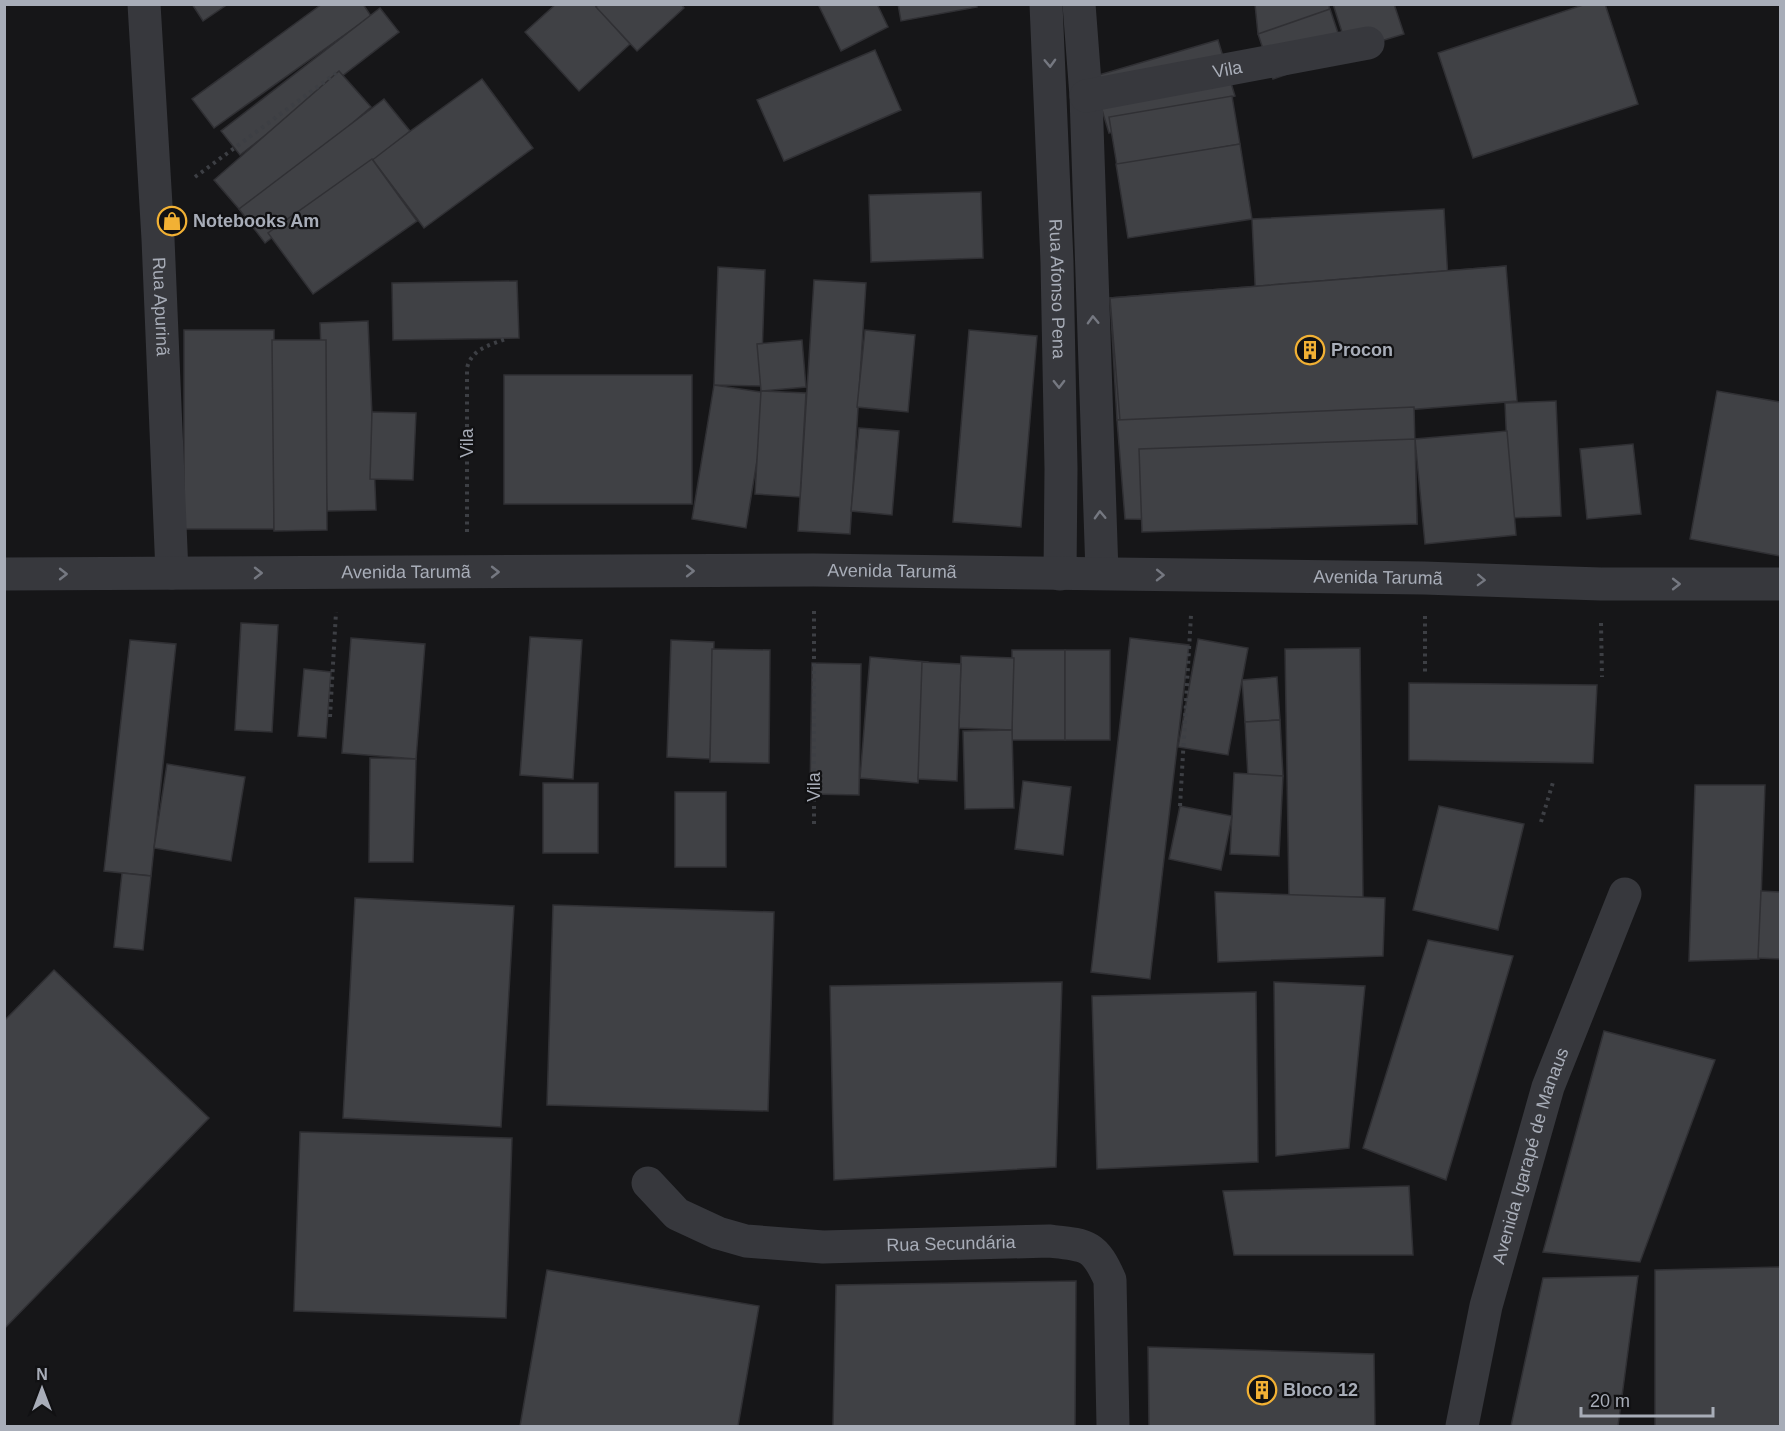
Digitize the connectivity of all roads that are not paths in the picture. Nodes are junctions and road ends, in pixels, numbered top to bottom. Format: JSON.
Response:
{"nodes":[{"id":1,"x":144,"y":4,"type":"edge"},
{"id":2,"x":1046,"y":4,"type":"edge"},
{"id":3,"x":1079,"y":4,"type":"edge"},
{"id":4,"x":1368,"y":43,"type":"dead end"},
{"id":5,"x":1086,"y":96,"type":"junction"},
{"id":6,"x":172,"y":573,"type":"junction"},
{"id":7,"x":1102,"y":573,"type":"junction"},
{"id":8,"x":4,"y":574,"type":"edge"},
{"id":9,"x":1060,"y":574,"type":"junction"},
{"id":10,"x":1780,"y":584,"type":"edge"},
{"id":11,"x":1624,"y":894,"type":"dead end"},
{"id":12,"x":648,"y":1183,"type":"dead end"},
{"id":13,"x":1113,"y":1426,"type":"edge"},
{"id":14,"x":1462,"y":1426,"type":"edge"}],
"edges":[{"from":1,"to":6,"type":"street","name":"Rua Apurinã"},
{"from":2,"to":9,"type":"street","name":"Rua Afonso Pena","one_way":true},
{"from":3,"to":5,"type":"street","name":"Rua Afonso Pena"},
{"from":4,"to":5,"type":"street","name":"Vila"},
{"from":7,"to":5,"type":"street","name":"Rua Afonso Pena","one_way":true},
{"from":8,"to":6,"type":"street","name":"Avenida Tarumã","one_way":true},
{"from":6,"to":9,"type":"street","name":"Avenida Tarumã","one_way":true},
{"from":7,"to":9,"type":"street","name":"Avenida Tarumã"},
{"from":7,"to":10,"type":"street","name":"Avenida Tarumã","one_way":true},
{"from":11,"to":14,"type":"street","name":"Avenida Igarapé de Manaus"},
{"from":12,"to":13,"type":"street","name":"Rua Secundária"}]}
